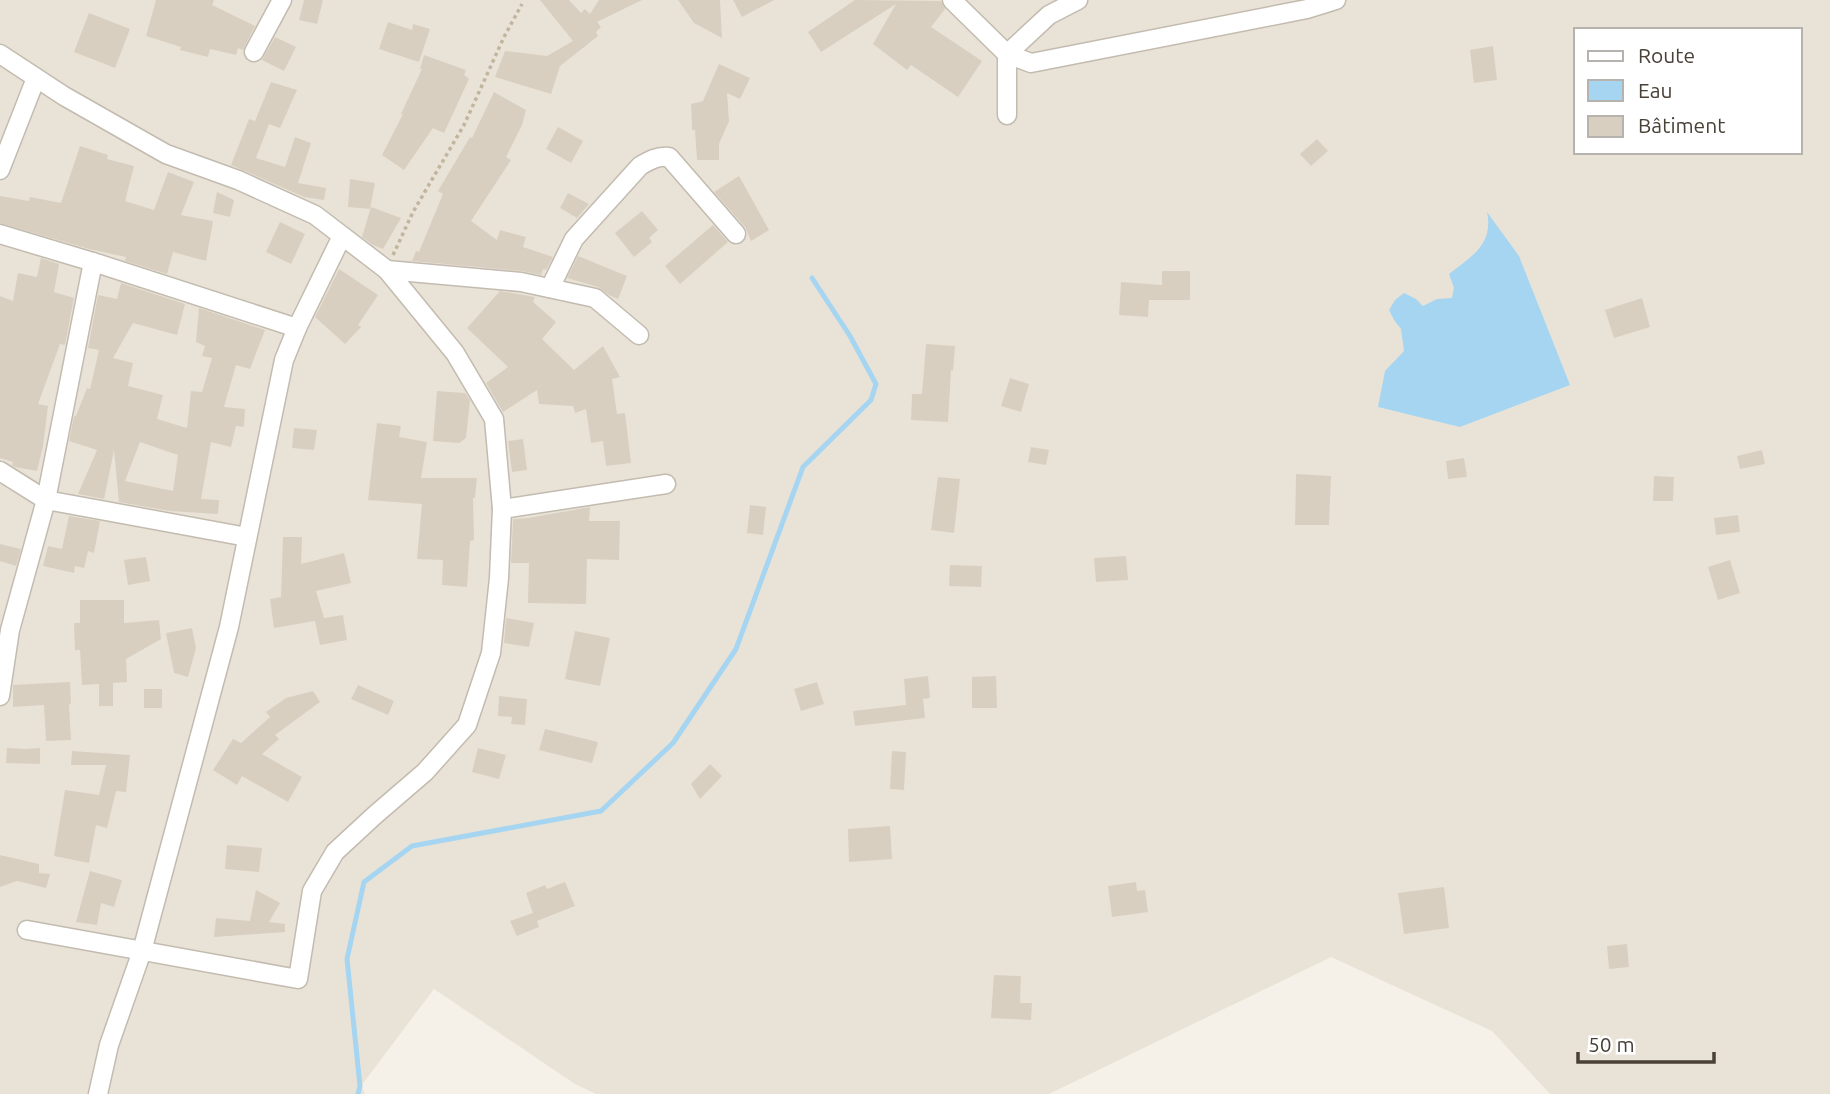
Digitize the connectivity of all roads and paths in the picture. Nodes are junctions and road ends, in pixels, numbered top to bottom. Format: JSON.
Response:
{"nodes":[{"id":1,"x":282,"y":0,"type":"edge"},
{"id":2,"x":953,"y":0,"type":"edge"},
{"id":3,"x":1078,"y":0,"type":"edge"},
{"id":4,"x":1336,"y":0,"type":"edge"},
{"id":5,"x":522,"y":4,"type":"dead end"},
{"id":6,"x":254,"y":52,"type":"dead end"},
{"id":7,"x":0,"y":54,"type":"edge"},
{"id":8,"x":1007,"y":54,"type":"junction"},
{"id":9,"x":36,"y":78,"type":"junction"},
{"id":10,"x":1007,"y":115,"type":"dead end"},
{"id":11,"x":0,"y":119,"type":"edge"},
{"id":12,"x":20,"y":120,"type":"junction"},
{"id":13,"x":0,"y":170,"type":"edge"},
{"id":14,"x":0,"y":234,"type":"edge"},
{"id":15,"x":736,"y":234,"type":"dead end"},
{"id":16,"x":342,"y":236,"type":"junction"},
{"id":17,"x":93,"y":262,"type":"junction"},
{"id":18,"x":387,"y":270,"type":"junction"},
{"id":19,"x":550,"y":288,"type":"junction"},
{"id":20,"x":297,"y":327,"type":"junction"},
{"id":21,"x":639,"y":335,"type":"dead end"},
{"id":22,"x":0,"y":471,"type":"edge"},
{"id":23,"x":666,"y":484,"type":"dead end"},
{"id":24,"x":46,"y":500,"type":"junction"},
{"id":25,"x":502,"y":509,"type":"junction"},
{"id":26,"x":247,"y":537,"type":"junction"},
{"id":27,"x":0,"y":696,"type":"edge"},
{"id":28,"x":27,"y":930,"type":"dead end"},
{"id":29,"x":142,"y":950,"type":"junction"},
{"id":30,"x":98,"y":1094,"type":"edge"}],
"edges":[{"from":1,"to":6,"type":"street"},
{"from":2,"to":8,"type":"street"},
{"from":3,"to":8,"type":"street"},
{"from":4,"to":8,"type":"street"},
{"from":5,"to":18,"type":"path"},
{"from":7,"to":9,"type":"street"},
{"from":8,"to":10,"type":"street"},
{"from":9,"to":12,"type":"street"},
{"from":9,"to":16,"type":"street"},
{"from":11,"to":12,"type":"street"},
{"from":12,"to":13,"type":"street"},
{"from":14,"to":17,"type":"street"},
{"from":15,"to":19,"type":"street"},
{"from":16,"to":18,"type":"street"},
{"from":16,"to":20,"type":"street"},
{"from":17,"to":20,"type":"street"},
{"from":17,"to":24,"type":"street"},
{"from":18,"to":19,"type":"street"},
{"from":18,"to":25,"type":"street"},
{"from":19,"to":21,"type":"street"},
{"from":20,"to":26,"type":"street"},
{"from":22,"to":24,"type":"street"},
{"from":23,"to":25,"type":"street"},
{"from":24,"to":26,"type":"street"},
{"from":24,"to":27,"type":"street"},
{"from":25,"to":29,"type":"street"},
{"from":26,"to":29,"type":"street"},
{"from":28,"to":29,"type":"street"},
{"from":29,"to":30,"type":"street"}]}
